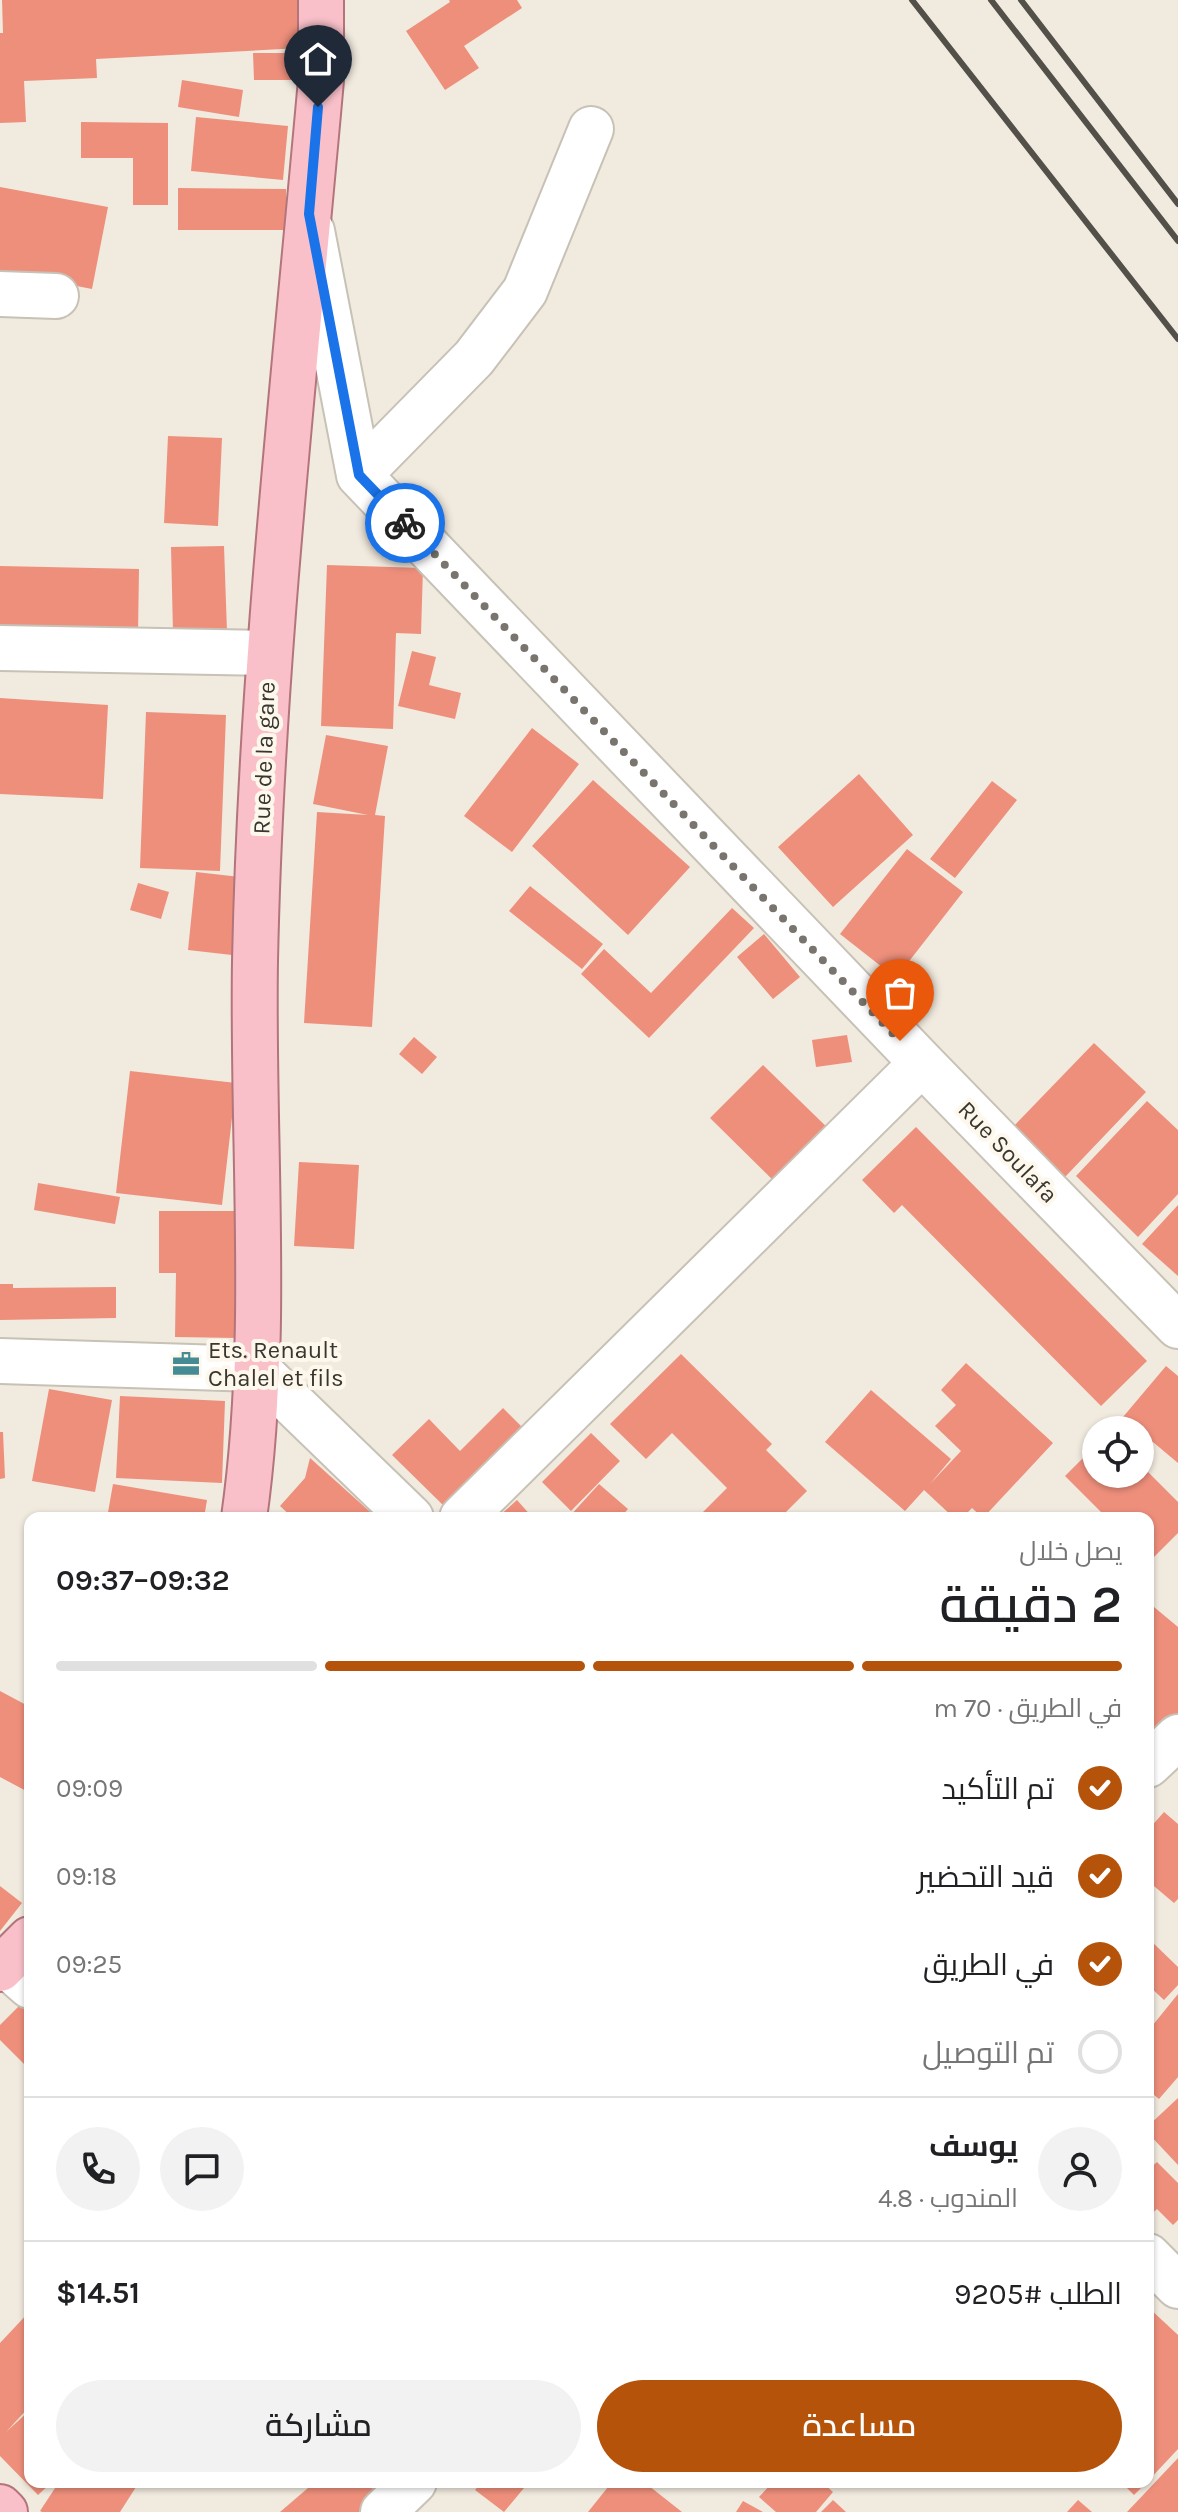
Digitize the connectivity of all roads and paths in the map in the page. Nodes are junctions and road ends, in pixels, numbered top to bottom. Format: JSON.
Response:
{"nodes":[{"id":1,"x":321,"y":0,"type":"edge"},
{"id":2,"x":591,"y":129,"type":"dead end"},
{"id":3,"x":309,"y":214,"type":"junction"},
{"id":4,"x":0,"y":294,"type":"edge"},
{"id":5,"x":56,"y":296,"type":"dead end"},
{"id":6,"x":359,"y":475,"type":"junction"},
{"id":7,"x":0,"y":648,"type":"edge"},
{"id":8,"x":269,"y":653,"type":"junction"},
{"id":9,"x":922,"y":1063,"type":"junction"},
{"id":10,"x":1178,"y":1326,"type":"edge"},
{"id":11,"x":0,"y":1361,"type":"edge"},
{"id":12,"x":257,"y":1369,"type":"junction"},
{"id":13,"x":245,"y":1512,"type":"edge"},
{"id":14,"x":405,"y":1512,"type":"edge"},
{"id":15,"x":468,"y":1512,"type":"edge"},
{"id":16,"x":1178,"y":1737,"type":"edge"},
{"id":17,"x":1154,"y":1759,"type":"edge"},
{"id":18,"x":1154,"y":2262,"type":"edge"},
{"id":19,"x":1178,"y":2286,"type":"edge"},
{"id":20,"x":408,"y":2488,"type":"edge"},
{"id":21,"x":0,"y":2507,"type":"edge"},
{"id":22,"x":5,"y":2512,"type":"edge"},
{"id":23,"x":383,"y":2512,"type":"edge"}],
"edges":[{"from":1,"to":3,"type":"main road","name":"Rue de la gare"},
{"from":2,"to":6,"type":"street"},
{"from":3,"to":6,"type":"street"},
{"from":3,"to":8,"type":"main road","name":"Rue de la gare"},
{"from":4,"to":5,"type":"street"},
{"from":6,"to":9,"type":"street","name":"Rue Soulafa"},
{"from":7,"to":8,"type":"street"},
{"from":8,"to":12,"type":"main road","name":"Rue de la gare"},
{"from":9,"to":10,"type":"street","name":"Rue Soulafa"},
{"from":9,"to":15,"type":"street"},
{"from":11,"to":12,"type":"street"},
{"from":12,"to":13,"type":"main road","name":"Rue de la gare"},
{"from":12,"to":14,"type":"street"},
{"from":16,"to":17,"type":"street"},
{"from":18,"to":19,"type":"street"},
{"from":20,"to":23,"type":"street"},
{"from":21,"to":22,"type":"main road"}]}
